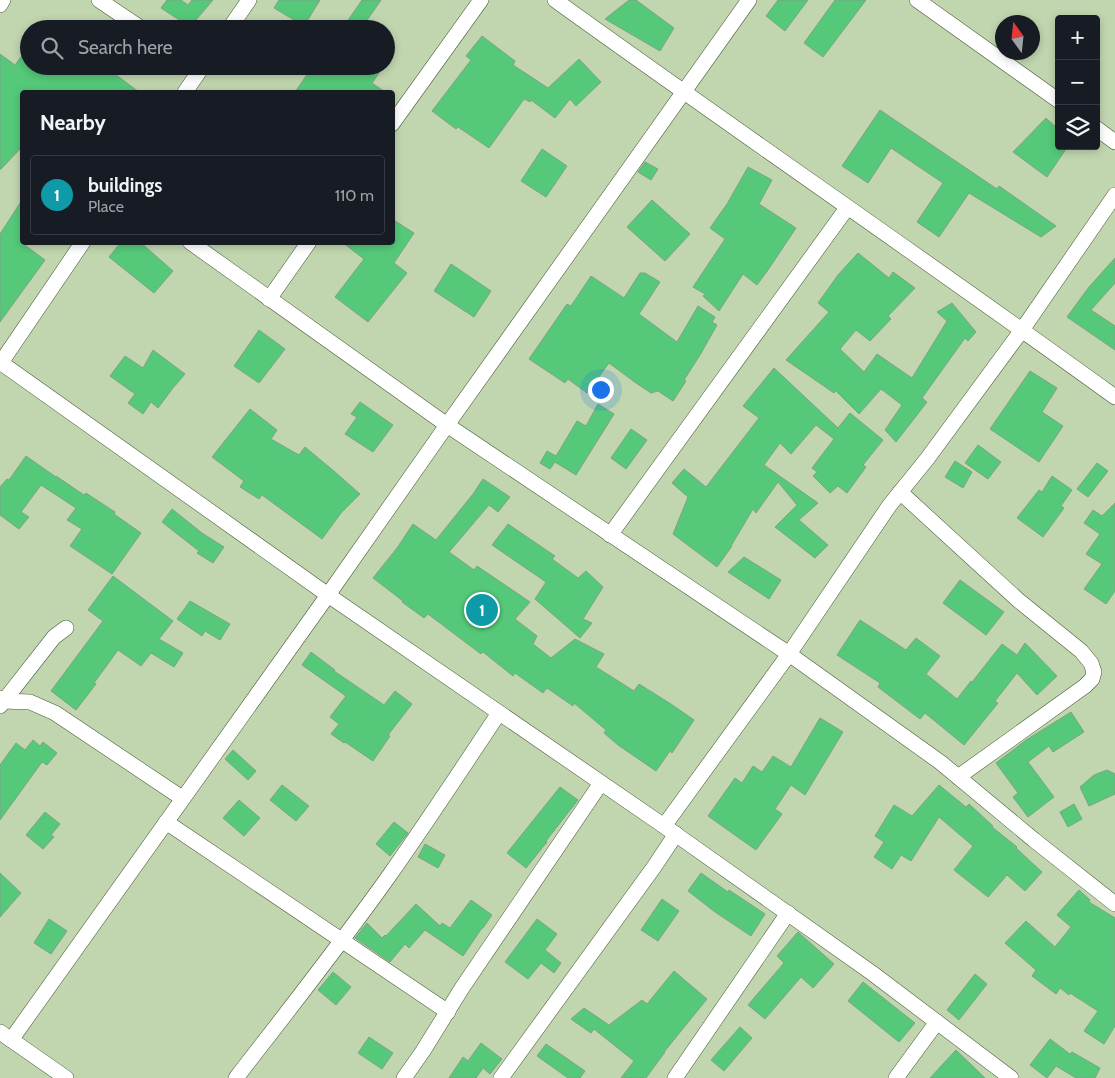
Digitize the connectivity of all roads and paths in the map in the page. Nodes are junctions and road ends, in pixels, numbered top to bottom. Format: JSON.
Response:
{"nodes":[{"id":1,"x":3,"y":0,"type":"edge"},
{"id":2,"x":99,"y":0,"type":"edge"},
{"id":3,"x":249,"y":0,"type":"edge"},
{"id":4,"x":481,"y":0,"type":"edge"},
{"id":5,"x":555,"y":0,"type":"edge"},
{"id":6,"x":749,"y":0,"type":"edge"},
{"id":7,"x":917,"y":0,"type":"edge"},
{"id":8,"x":0,"y":5,"type":"edge"},
{"id":9,"x":129,"y":20,"type":"edge"},
{"id":10,"x":235,"y":20,"type":"edge"},
{"id":11,"x":196,"y":75,"type":"edge"},
{"id":12,"x":186,"y":90,"type":"edge"},
{"id":13,"x":683,"y":92,"type":"junction"},
{"id":14,"x":1055,"y":98,"type":"edge"},
{"id":15,"x":395,"y":120,"type":"edge"},
{"id":16,"x":1100,"y":131,"type":"edge"},
{"id":17,"x":1115,"y":142,"type":"edge"},
{"id":18,"x":1115,"y":195,"type":"edge"},
{"id":19,"x":847,"y":208,"type":"junction"},
{"id":20,"x":81,"y":245,"type":"edge"},
{"id":21,"x":194,"y":245,"type":"edge"},
{"id":22,"x":307,"y":245,"type":"edge"},
{"id":23,"x":269,"y":299,"type":"junction"},
{"id":24,"x":1022,"y":330,"type":"junction"},
{"id":25,"x":0,"y":363,"type":"edge"},
{"id":26,"x":1115,"y":397,"type":"edge"},
{"id":27,"x":447,"y":426,"type":"junction"},
{"id":28,"x":900,"y":492,"type":"junction"},
{"id":29,"x":610,"y":535,"type":"junction"},
{"id":30,"x":328,"y":595,"type":"junction"},
{"id":31,"x":66,"y":628,"type":"dead end"},
{"id":32,"x":790,"y":654,"type":"junction"},
{"id":33,"x":1,"y":701,"type":"edge"},
{"id":34,"x":499,"y":712,"type":"junction"},
{"id":35,"x":958,"y":777,"type":"junction"},
{"id":36,"x":601,"y":783,"type":"junction"},
{"id":37,"x":182,"y":798,"type":"junction"},
{"id":38,"x":166,"y":822,"type":"junction"},
{"id":39,"x":670,"y":830,"type":"junction"},
{"id":40,"x":1115,"y":904,"type":"edge"},
{"id":41,"x":788,"y":913,"type":"junction"},
{"id":42,"x":342,"y":940,"type":"junction"},
{"id":43,"x":448,"y":1012,"type":"junction"},
{"id":44,"x":937,"y":1022,"type":"junction"},
{"id":45,"x":5,"y":1036,"type":"edge"},
{"id":46,"x":66,"y":1078,"type":"edge"},
{"id":47,"x":236,"y":1078,"type":"edge"},
{"id":48,"x":404,"y":1078,"type":"edge"},
{"id":49,"x":501,"y":1078,"type":"edge"},
{"id":50,"x":675,"y":1078,"type":"edge"},
{"id":51,"x":896,"y":1078,"type":"edge"},
{"id":52,"x":1011,"y":1078,"type":"edge"}],
"edges":[{"from":1,"to":8,"type":"street"},
{"from":2,"to":9,"type":"street"},
{"from":3,"to":10,"type":"street"},
{"from":4,"to":15,"type":"street"},
{"from":5,"to":13,"type":"street"},
{"from":6,"to":13,"type":"street"},
{"from":7,"to":14,"type":"street"},
{"from":11,"to":12,"type":"street"},
{"from":13,"to":19,"type":"street"},
{"from":13,"to":27,"type":"street"},
{"from":16,"to":17,"type":"street"},
{"from":18,"to":24,"type":"street"},
{"from":19,"to":24,"type":"street"},
{"from":19,"to":29,"type":"street"},
{"from":20,"to":25,"type":"street"},
{"from":21,"to":23,"type":"street"},
{"from":22,"to":23,"type":"street"},
{"from":23,"to":27,"type":"street"},
{"from":24,"to":26,"type":"street"},
{"from":24,"to":28,"type":"street"},
{"from":25,"to":30,"type":"street"},
{"from":27,"to":29,"type":"street"},
{"from":27,"to":30,"type":"street"},
{"from":28,"to":32,"type":"street"},
{"from":28,"to":35,"type":"street"},
{"from":29,"to":32,"type":"street"},
{"from":30,"to":34,"type":"street"},
{"from":30,"to":37,"type":"street"},
{"from":31,"to":33,"type":"street"},
{"from":32,"to":35,"type":"street"},
{"from":32,"to":39,"type":"street"},
{"from":33,"to":37,"type":"street"},
{"from":34,"to":36,"type":"street"},
{"from":34,"to":42,"type":"street"},
{"from":35,"to":40,"type":"street"},
{"from":36,"to":39,"type":"street"},
{"from":36,"to":43,"type":"street"},
{"from":37,"to":38,"type":"street"},
{"from":38,"to":42,"type":"street"},
{"from":38,"to":45,"type":"street"},
{"from":39,"to":41,"type":"street"},
{"from":39,"to":49,"type":"street"},
{"from":41,"to":44,"type":"street"},
{"from":41,"to":50,"type":"street"},
{"from":42,"to":43,"type":"street"},
{"from":42,"to":47,"type":"street"},
{"from":43,"to":48,"type":"street"},
{"from":44,"to":51,"type":"street"},
{"from":44,"to":52,"type":"street"},
{"from":45,"to":46,"type":"street"}]}
